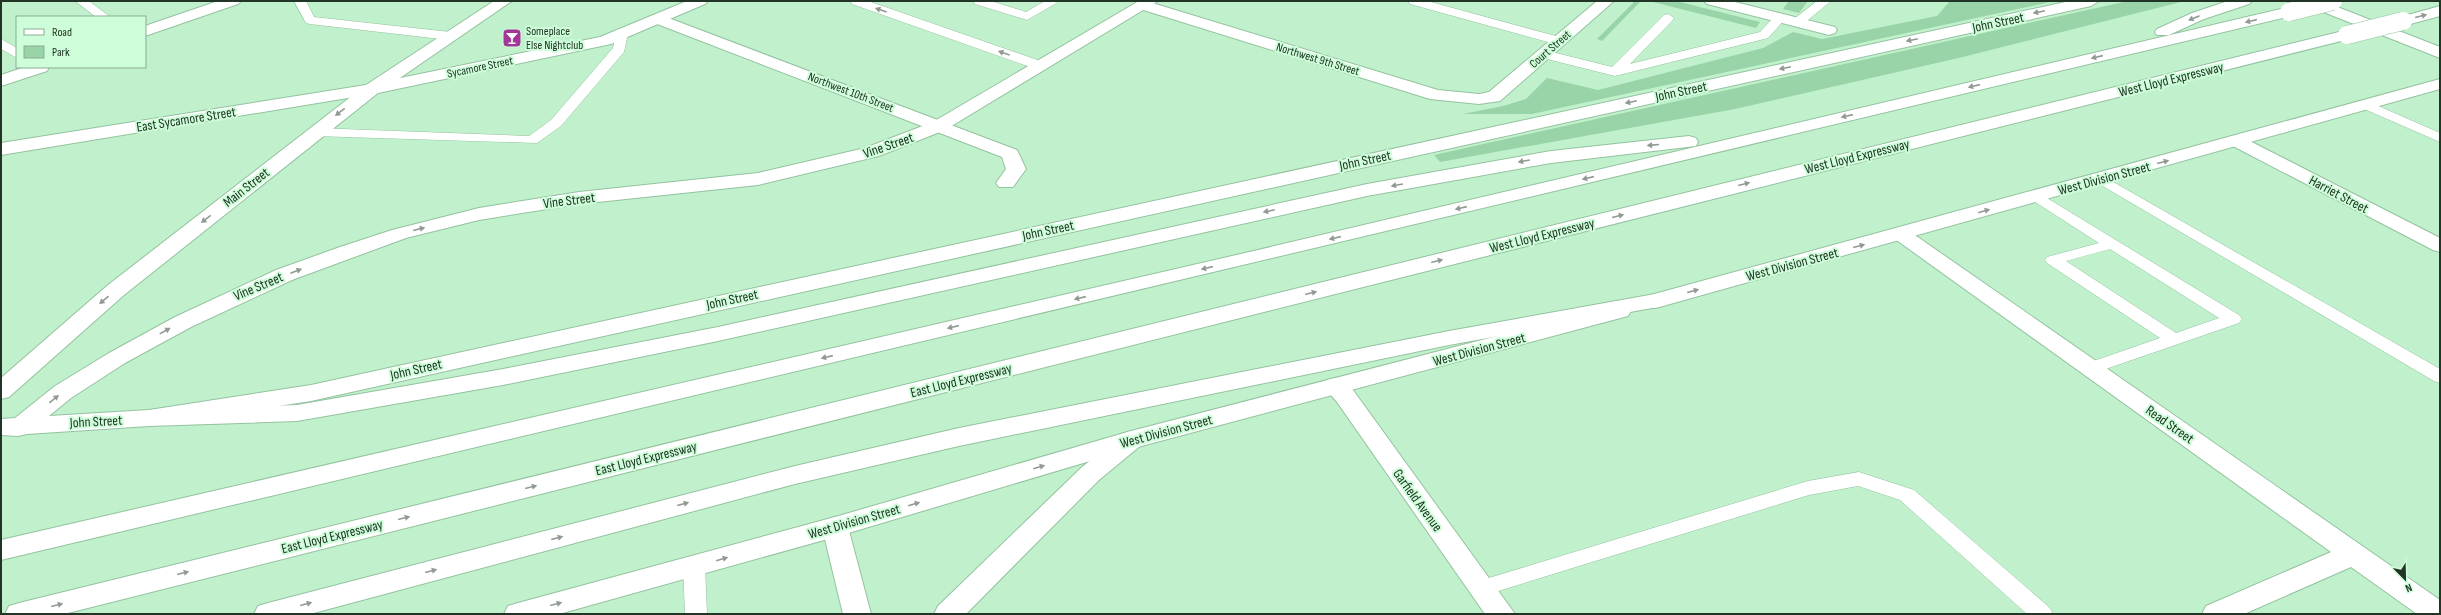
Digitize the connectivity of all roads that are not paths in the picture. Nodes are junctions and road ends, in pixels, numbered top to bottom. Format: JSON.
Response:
{"nodes":[{"id":1,"x":81,"y":1,"type":"edge"},
{"id":2,"x":300,"y":1,"type":"edge"},
{"id":3,"x":504,"y":1,"type":"edge"},
{"id":4,"x":700,"y":1,"type":"edge"},
{"id":5,"x":856,"y":1,"type":"edge"},
{"id":6,"x":979,"y":1,"type":"edge"},
{"id":7,"x":1054,"y":1,"type":"edge"},
{"id":8,"x":1414,"y":1,"type":"edge"},
{"id":9,"x":1606,"y":1,"type":"edge"},
{"id":10,"x":1712,"y":1,"type":"edge"},
{"id":11,"x":1825,"y":1,"type":"edge"},
{"id":12,"x":2091,"y":1,"type":"edge"},
{"id":13,"x":2244,"y":1,"type":"edge"},
{"id":14,"x":2308,"y":1,"type":"edge"},
{"id":15,"x":2333,"y":1,"type":"edge"},
{"id":16,"x":223,"y":2,"type":"edge"},
{"id":17,"x":1147,"y":3,"type":"edge"},
{"id":18,"x":2440,"y":11,"type":"edge"},
{"id":19,"x":103,"y":16,"type":"edge"},
{"id":20,"x":1668,"y":18,"type":"dead end"},
{"id":21,"x":1780,"y":18,"type":"junction"},
{"id":22,"x":658,"y":19,"type":"junction"},
{"id":23,"x":1798,"y":22,"type":"junction"},
{"id":24,"x":1829,"y":30,"type":"dead end"},
{"id":25,"x":146,"y":31,"type":"edge"},
{"id":26,"x":622,"y":34,"type":"junction"},
{"id":27,"x":450,"y":36,"type":"junction"},
{"id":28,"x":1559,"y":41,"type":"junction"},
{"id":29,"x":1,"y":43,"type":"edge"},
{"id":30,"x":2120,"y":52,"type":"junction"},
{"id":31,"x":2440,"y":52,"type":"edge"},
{"id":32,"x":16,"y":53,"type":"edge"},
{"id":33,"x":1544,"y":54,"type":"junction"},
{"id":34,"x":1041,"y":66,"type":"junction"},
{"id":35,"x":36,"y":68,"type":"edge"},
{"id":36,"x":1615,"y":72,"type":"junction"},
{"id":37,"x":1,"y":81,"type":"edge"},
{"id":38,"x":2440,"y":84,"type":"edge"},
{"id":39,"x":372,"y":89,"type":"junction"},
{"id":40,"x":1494,"y":97,"type":"joint"},
{"id":41,"x":2367,"y":105,"type":"junction"},
{"id":42,"x":939,"y":126,"type":"junction"},
{"id":43,"x":314,"y":132,"type":"junction"},
{"id":44,"x":1762,"y":136,"type":"junction"},
{"id":45,"x":2440,"y":138,"type":"edge"},
{"id":46,"x":2238,"y":141,"type":"junction"},
{"id":47,"x":1,"y":149,"type":"edge"},
{"id":48,"x":2101,"y":178,"type":"junction"},
{"id":49,"x":1006,"y":183,"type":"dead end"},
{"id":50,"x":2037,"y":197,"type":"junction"},
{"id":51,"x":1902,"y":234,"type":"junction"},
{"id":52,"x":2112,"y":244,"type":"junction"},
{"id":53,"x":2440,"y":246,"type":"edge"},
{"id":54,"x":1273,"y":302,"type":"joint"},
{"id":55,"x":1655,"y":302,"type":"junction"},
{"id":56,"x":2173,"y":339,"type":"junction"},
{"id":57,"x":2091,"y":368,"type":"junction"},
{"id":58,"x":2440,"y":377,"type":"edge"},
{"id":59,"x":1335,"y":386,"type":"junction"},
{"id":60,"x":1,"y":391,"type":"edge"},
{"id":61,"x":148,"y":418,"type":"junction"},
{"id":62,"x":11,"y":427,"type":"edge"},
{"id":63,"x":1,"y":440,"type":"edge"},
{"id":64,"x":1131,"y":440,"type":"junction"},
{"id":65,"x":835,"y":527,"type":"junction"},
{"id":66,"x":1,"y":550,"type":"edge"},
{"id":67,"x":2354,"y":554,"type":"junction"},
{"id":68,"x":694,"y":566,"type":"junction"},
{"id":69,"x":1482,"y":588,"type":"junction"},
{"id":70,"x":19,"y":614,"type":"edge"},
{"id":71,"x":268,"y":614,"type":"edge"},
{"id":72,"x":518,"y":614,"type":"edge"},
{"id":73,"x":696,"y":614,"type":"edge"},
{"id":74,"x":857,"y":614,"type":"edge"},
{"id":75,"x":948,"y":614,"type":"edge"},
{"id":76,"x":1501,"y":614,"type":"edge"},
{"id":77,"x":2042,"y":614,"type":"edge"},
{"id":78,"x":2216,"y":614,"type":"edge"},
{"id":79,"x":2438,"y":614,"type":"edge"}],
"edges":[{"from":1,"to":19,"type":"lane"},
{"from":2,"to":27,"type":"lane"},
{"from":3,"to":27,"type":"main road","name":"Main Street"},
{"from":4,"to":22,"type":"main road","name":"Sycamore Street"},
{"from":34,"to":5,"type":"lane","one_way":true},
{"from":6,"to":7,"type":"lane"},
{"from":8,"to":28,"type":"lane"},
{"from":9,"to":28,"type":"main road","name":"Court Street"},
{"from":10,"to":21,"type":"main road"},
{"from":11,"to":23,"type":"lane"},
{"from":12,"to":61,"type":"main road","name":"John Street","one_way":true},
{"from":13,"to":30,"type":"main road","one_way":true},
{"from":14,"to":31,"type":"main road"},
{"from":15,"to":30,"type":"main road","one_way":true,"bridge":true},
{"from":16,"to":25,"type":"main road"},
{"from":17,"to":34,"type":"main road","name":"Vine Street"},
{"from":17,"to":40,"type":"main road","name":"Northwest 9th Street"},
{"from":54,"to":18,"type":"main road","name":"West Lloyd Expressway","one_way":true,"bridge":true},
{"from":20,"to":36,"type":"lane"},
{"from":21,"to":23,"type":"main road"},
{"from":21,"to":36,"type":"lane"},
{"from":22,"to":26,"type":"main road","name":"Sycamore Street"},
{"from":22,"to":42,"type":"main road","name":"Northwest 10th Street"},
{"from":23,"to":24,"type":"main road"},
{"from":26,"to":39,"type":"main road","name":"Sycamore Street"},
{"from":26,"to":43,"type":"lane"},
{"from":27,"to":39,"type":"main road","name":"Main Street"},
{"from":28,"to":33,"type":"main road","name":"Court Street"},
{"from":29,"to":32,"type":"lane"},
{"from":30,"to":44,"type":"main road","one_way":true},
{"from":33,"to":36,"type":"lane"},
{"from":33,"to":40,"type":"main road","name":"Court Street"},
{"from":34,"to":42,"type":"main road","name":"Vine Street"},
{"from":35,"to":37,"type":"main road"},
{"from":38,"to":41,"type":"main road","name":"West Division Street"},
{"from":39,"to":43,"type":"main road","name":"Main Street","one_way":true},
{"from":39,"to":47,"type":"main road","name":"East Sycamore Street"},
{"from":41,"to":45,"type":"lane"},
{"from":41,"to":46,"type":"main road","name":"West Division Street"},
{"from":42,"to":49,"type":"main road","name":"Northwest 10th Street"},
{"from":62,"to":42,"type":"main road","name":"Vine Street","one_way":true},
{"from":43,"to":60,"type":"main road","name":"Main Street","one_way":true},
{"from":44,"to":61,"type":"main road","one_way":true},
{"from":44,"to":66,"type":"main road","one_way":true},
{"from":48,"to":46,"type":"main road","name":"West Division Street","one_way":true},
{"from":46,"to":53,"type":"main road","name":"Harriet Street"},
{"from":48,"to":50,"type":"main road","name":"West Division Street"},
{"from":48,"to":58,"type":"lane"},
{"from":51,"to":50,"type":"main road","name":"West Division Street","one_way":true},
{"from":50,"to":52,"type":"lane"},
{"from":55,"to":51,"type":"main road","name":"West Division Street","one_way":true},
{"from":51,"to":57,"type":"main road","name":"Read Street"},
{"from":52,"to":56,"type":"lane"},
{"from":52,"to":56,"type":"lane"},
{"from":70,"to":54,"type":"main road","name":"East Lloyd Expressway","one_way":true},
{"from":55,"to":59,"type":"main road","name":"West Division Street"},
{"from":71,"to":55,"type":"main road","one_way":true},
{"from":56,"to":57,"type":"lane"},
{"from":57,"to":67,"type":"main road","name":"Read Street"},
{"from":59,"to":64,"type":"main road","name":"West Division Street"},
{"from":59,"to":69,"type":"main road","name":"Garfield Avenue"},
{"from":61,"to":62,"type":"main road","name":"John Street"},
{"from":62,"to":63,"type":"main road","name":"Vine Street"},
{"from":65,"to":64,"type":"main road","name":"West Division Street","one_way":true},
{"from":64,"to":75,"type":"main road"},
{"from":68,"to":65,"type":"main road","name":"West Division Street","one_way":true},
{"from":65,"to":74,"type":"main road"},
{"from":67,"to":78,"type":"main road"},
{"from":67,"to":79,"type":"main road","name":"Read Street"},
{"from":72,"to":68,"type":"main road","name":"West Division Street","one_way":true},
{"from":68,"to":73,"type":"lane"},
{"from":69,"to":76,"type":"main road","name":"Garfield Avenue"},
{"from":69,"to":77,"type":"lane"}]}
